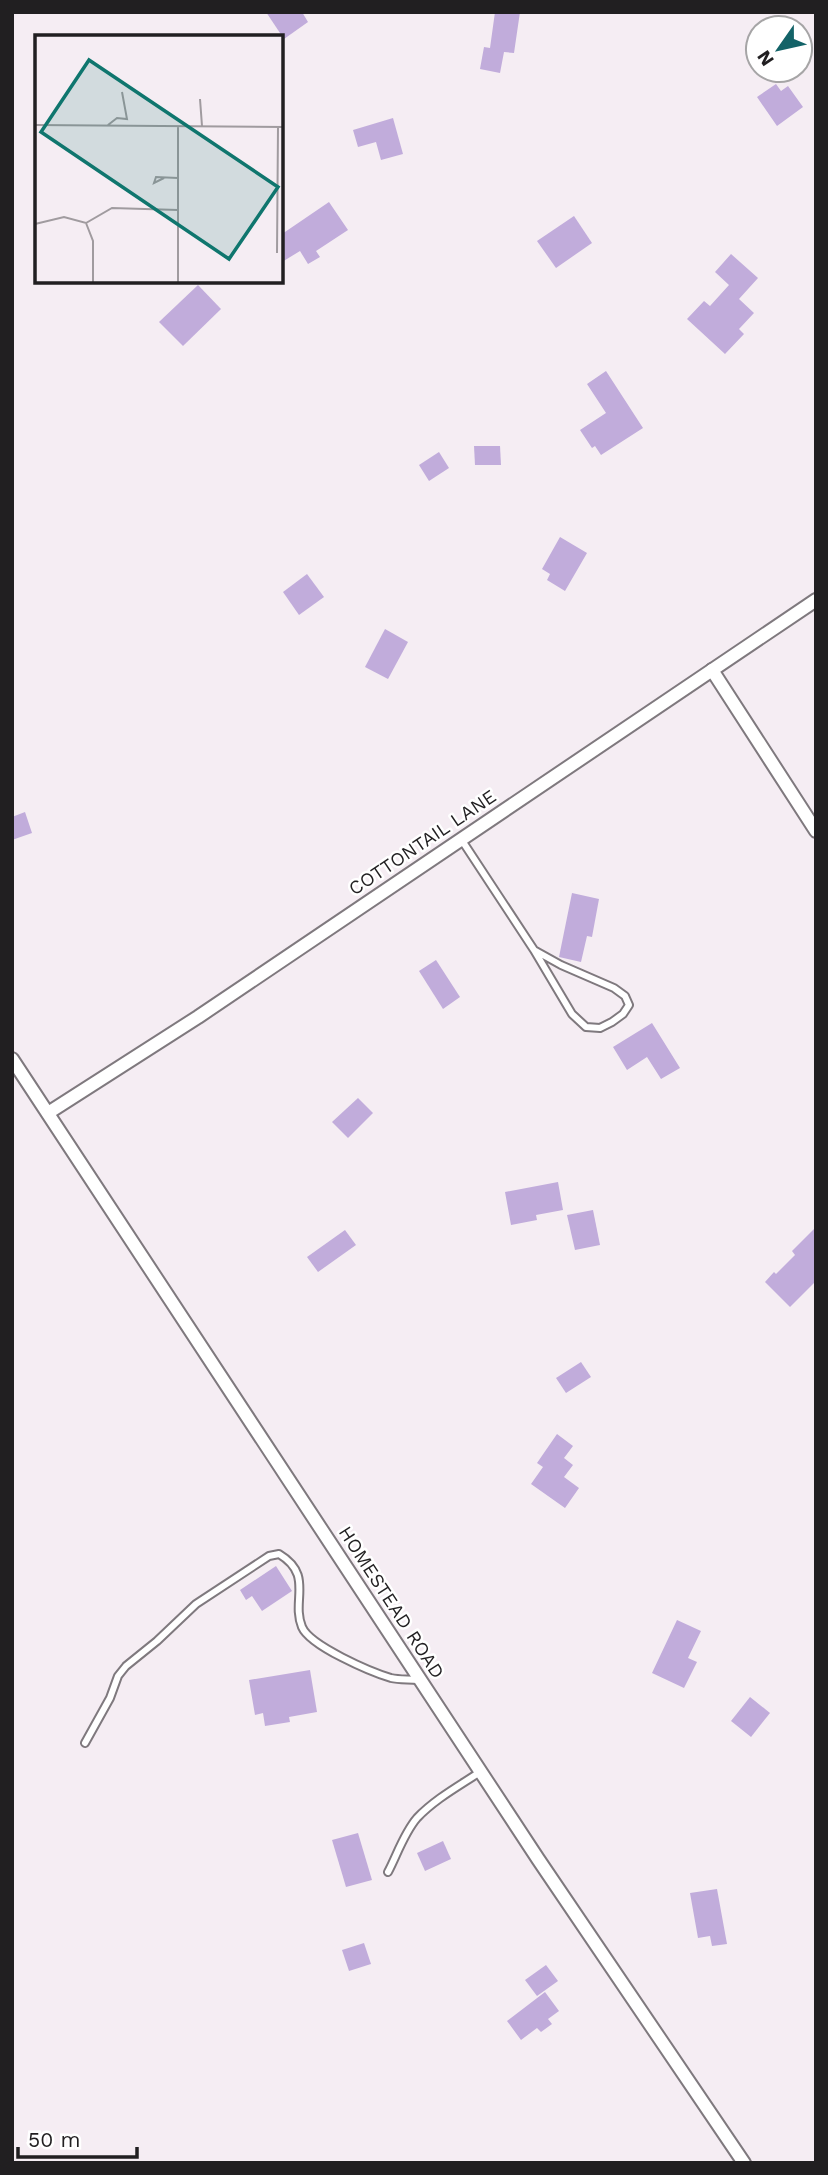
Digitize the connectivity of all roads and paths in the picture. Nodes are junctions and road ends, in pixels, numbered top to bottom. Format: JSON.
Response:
{"nodes":[{"id":1,"x":816,"y":600,"type":"edge"},
{"id":2,"x":712,"y":670,"type":"junction"},
{"id":3,"x":816,"y":831,"type":"edge"},
{"id":4,"x":461,"y":839,"type":"junction"},
{"id":5,"x":534,"y":950,"type":"junction"},
{"id":6,"x":12,"y":1059,"type":"edge"},
{"id":7,"x":48,"y":1113,"type":"junction"},
{"id":8,"x":420,"y":1680,"type":"junction"},
{"id":9,"x":85,"y":1743,"type":"dead end"},
{"id":10,"x":480,"y":1772,"type":"junction"},
{"id":11,"x":388,"y":1872,"type":"dead end"},
{"id":12,"x":744,"y":2163,"type":"edge"}],
"edges":[{"from":1,"to":2,"type":"street","name":"COTTONTAIL LANE"},
{"from":2,"to":3,"type":"street"},
{"from":2,"to":4,"type":"street","name":"COTTONTAIL LANE"},
{"from":4,"to":5,"type":"lane"},
{"from":4,"to":7,"type":"street","name":"COTTONTAIL LANE"},
{"from":5,"to":5,"type":"lane"},
{"from":6,"to":7,"type":"street","name":"HOMESTEAD ROAD"},
{"from":7,"to":8,"type":"street","name":"HOMESTEAD ROAD"},
{"from":8,"to":9,"type":"lane"},
{"from":8,"to":10,"type":"street","name":"HOMESTEAD ROAD"},
{"from":10,"to":11,"type":"lane"},
{"from":10,"to":12,"type":"street","name":"HOMESTEAD ROAD"}]}
